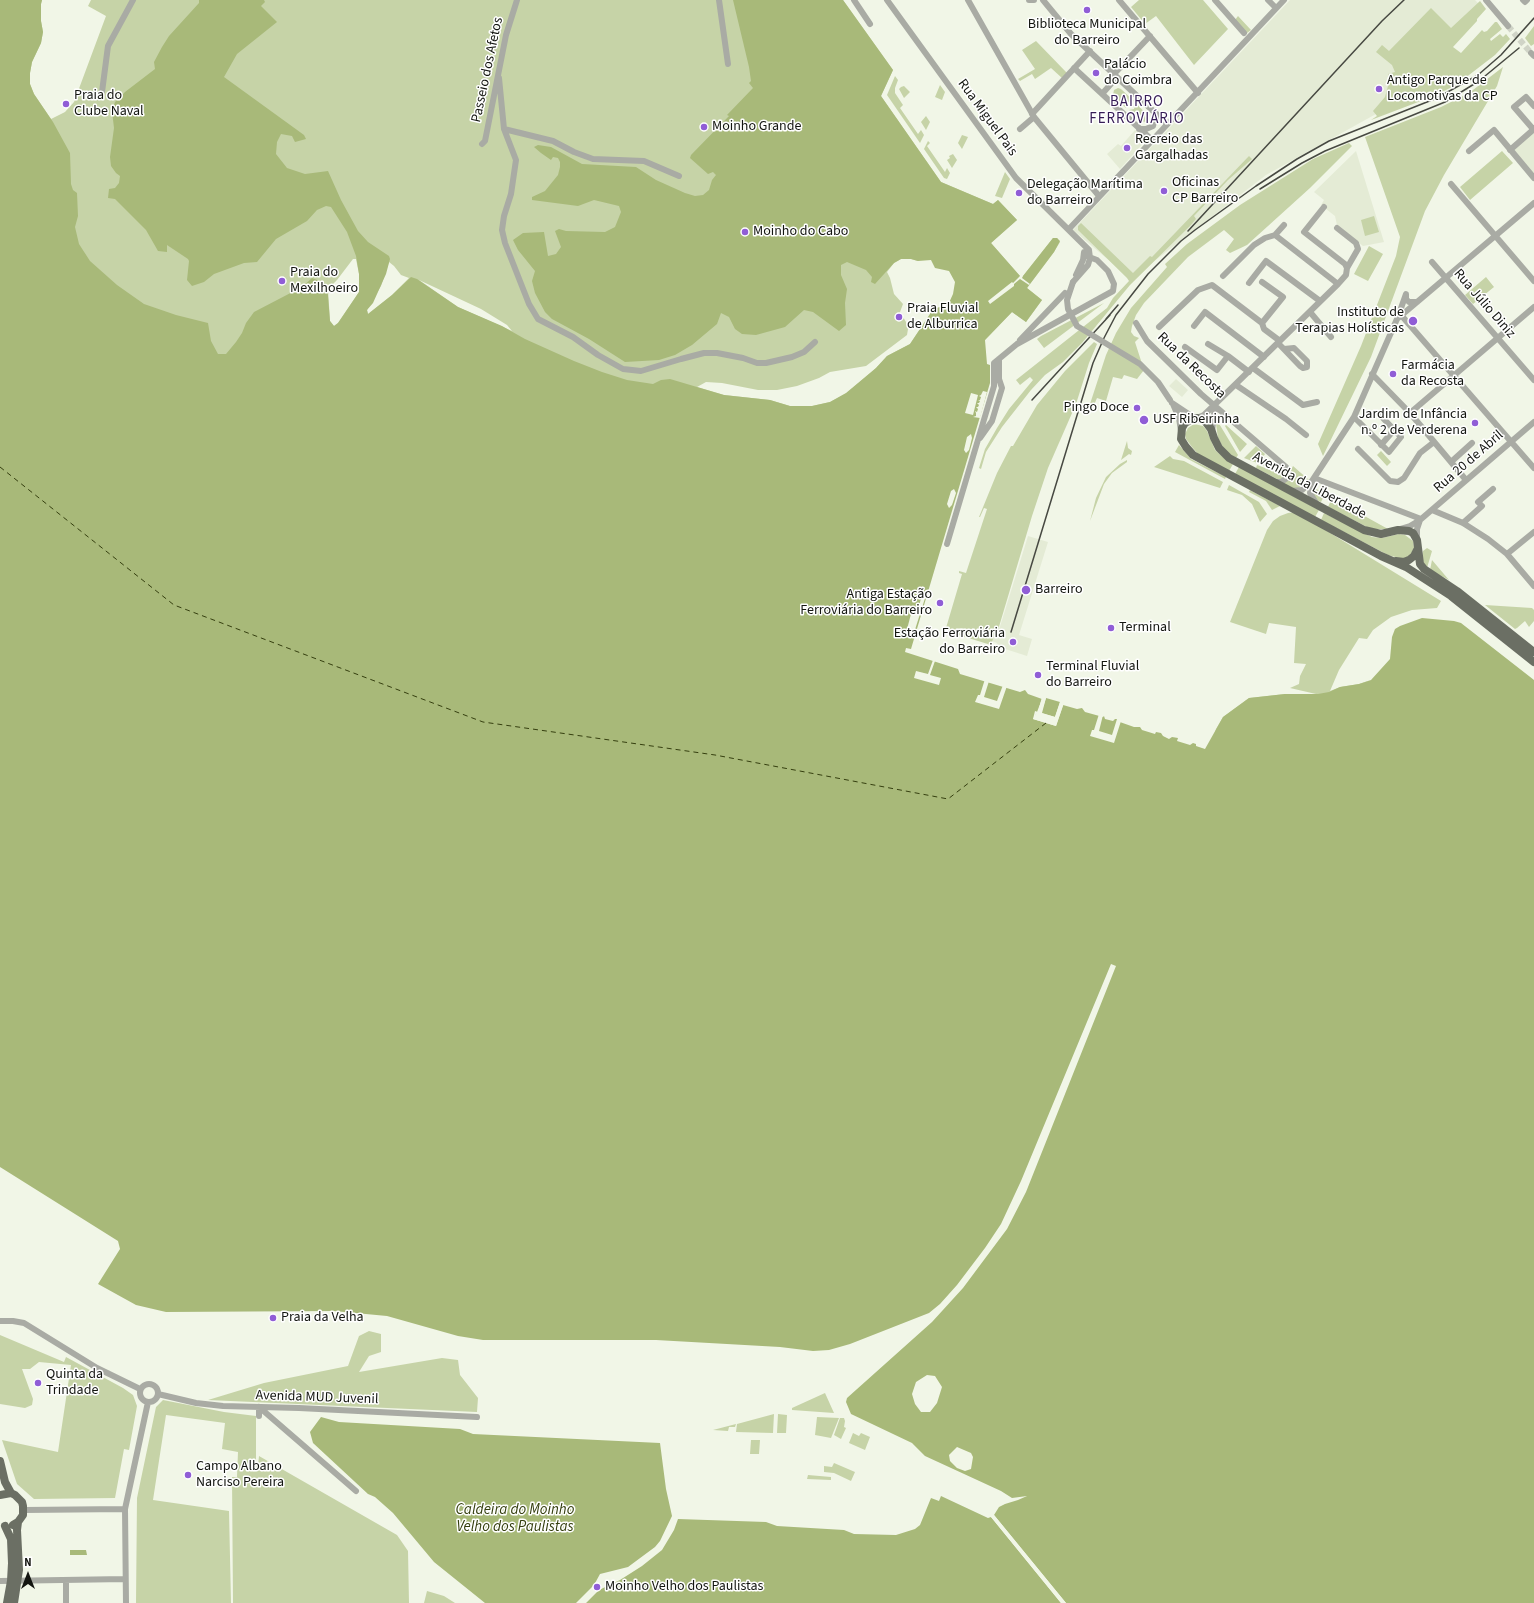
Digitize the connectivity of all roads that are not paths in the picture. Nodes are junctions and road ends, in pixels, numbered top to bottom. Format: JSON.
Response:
{"nodes":[{"id":1,"x":133,"y":0,"type":"edge"},
{"id":2,"x":517,"y":0,"type":"edge"},
{"id":3,"x":719,"y":0,"type":"edge"},
{"id":4,"x":854,"y":0,"type":"edge"},
{"id":5,"x":887,"y":0,"type":"edge"},
{"id":6,"x":968,"y":0,"type":"edge"},
{"id":7,"x":1029,"y":0,"type":"edge"},
{"id":8,"x":1034,"y":0,"type":"edge"},
{"id":9,"x":1120,"y":0,"type":"edge"},
{"id":10,"x":1215,"y":0,"type":"edge"},
{"id":11,"x":1268,"y":0,"type":"edge"},
{"id":12,"x":1284,"y":0,"type":"edge"},
{"id":13,"x":1486,"y":0,"type":"edge"},
{"id":14,"x":1046,"y":1,"type":"edge"},
{"id":15,"x":1276,"y":8,"type":"junction"},
{"id":16,"x":870,"y":24,"type":"dead end"},
{"id":17,"x":1508,"y":26,"type":"tunnel mouth"},
{"id":18,"x":1244,"y":33,"type":"dead end"},
{"id":19,"x":1150,"y":36,"type":"junction"},
{"id":20,"x":1090,"y":52,"type":"junction"},
{"id":21,"x":728,"y":64,"type":"dead end"},
{"id":22,"x":1074,"y":68,"type":"junction"},
{"id":23,"x":1116,"y":76,"type":"junction"},
{"id":24,"x":498,"y":78,"type":"junction"},
{"id":25,"x":102,"y":92,"type":"dead end"},
{"id":26,"x":1198,"y":93,"type":"junction"},
{"id":27,"x":1102,"y":94,"type":"junction"},
{"id":28,"x":1534,"y":106,"type":"edge"},
{"id":29,"x":1154,"y":112,"type":"junction"},
{"id":30,"x":1033,"y":115,"type":"junction"},
{"id":31,"x":1167,"y":124,"type":"junction"},
{"id":32,"x":1020,"y":129,"type":"dead end"},
{"id":33,"x":1140,"y":129,"type":"junction"},
{"id":34,"x":1534,"y":129,"type":"edge"},
{"id":35,"x":504,"y":130,"type":"junction"},
{"id":36,"x":1152,"y":140,"type":"junction"},
{"id":37,"x":482,"y":144,"type":"dead end"},
{"id":38,"x":1510,"y":150,"type":"junction"},
{"id":39,"x":1469,"y":151,"type":"dead end"},
{"id":40,"x":678,"y":176,"type":"dead end"},
{"id":41,"x":1534,"y":178,"type":"edge"},
{"id":42,"x":1451,"y":184,"type":"dead end"},
{"id":43,"x":1099,"y":196,"type":"junction"},
{"id":44,"x":1534,"y":204,"type":"edge"},
{"id":45,"x":1324,"y":207,"type":"dead end"},
{"id":46,"x":1284,"y":224,"type":"dead end"},
{"id":47,"x":1337,"y":228,"type":"dead end"},
{"id":48,"x":1069,"y":229,"type":"junction"},
{"id":49,"x":1275,"y":235,"type":"junction"},
{"id":50,"x":1496,"y":236,"type":"junction"},
{"id":51,"x":1087,"y":255,"type":"junction"},
{"id":52,"x":1432,"y":262,"type":"dead end"},
{"id":53,"x":1347,"y":268,"type":"junction"},
{"id":54,"x":1223,"y":276,"type":"dead end"},
{"id":55,"x":1446,"y":278,"type":"junction"},
{"id":56,"x":1534,"y":281,"type":"edge"},
{"id":57,"x":1262,"y":282,"type":"dead end"},
{"id":58,"x":1249,"y":283,"type":"dead end"},
{"id":59,"x":1338,"y":284,"type":"junction"},
{"id":60,"x":1065,"y":293,"type":"dead end"},
{"id":61,"x":1320,"y":301,"type":"junction"},
{"id":62,"x":1417,"y":302,"type":"junction"},
{"id":63,"x":1534,"y":307,"type":"edge"},
{"id":64,"x":1310,"y":312,"type":"junction"},
{"id":65,"x":1402,"y":315,"type":"junction"},
{"id":66,"x":1262,"y":323,"type":"junction"},
{"id":67,"x":1136,"y":324,"type":"dead end"},
{"id":68,"x":1194,"y":326,"type":"dead end"},
{"id":69,"x":1159,"y":327,"type":"dead end"},
{"id":70,"x":1331,"y":337,"type":"dead end"},
{"id":71,"x":1497,"y":338,"type":"junction"},
{"id":72,"x":815,"y":342,"type":"dead end"},
{"id":73,"x":1279,"y":342,"type":"junction"},
{"id":74,"x":1017,"y":344,"type":"junction"},
{"id":75,"x":1208,"y":344,"type":"dead end"},
{"id":76,"x":1185,"y":347,"type":"dead end"},
{"id":77,"x":1284,"y":349,"type":"dead end"},
{"id":78,"x":1228,"y":356,"type":"junction"},
{"id":79,"x":1264,"y":357,"type":"junction"},
{"id":80,"x":1251,"y":370,"type":"junction"},
{"id":81,"x":1372,"y":374,"type":"junction"},
{"id":82,"x":1453,"y":376,"type":"junction"},
{"id":83,"x":1534,"y":380,"type":"edge"},
{"id":84,"x":1236,"y":385,"type":"junction"},
{"id":85,"x":1171,"y":402,"type":"junction"},
{"id":86,"x":1317,"y":402,"type":"dead end"},
{"id":87,"x":1215,"y":406,"type":"junction"},
{"id":88,"x":1410,"y":413,"type":"junction"},
{"id":89,"x":1380,"y":415,"type":"dead end"},
{"id":90,"x":1354,"y":417,"type":"junction"},
{"id":91,"x":1197,"y":418,"type":"junction"},
{"id":92,"x":1534,"y":422,"type":"edge"},
{"id":93,"x":1394,"y":430,"type":"junction"},
{"id":94,"x":1181,"y":432,"type":"junction"},
{"id":95,"x":1212,"y":433,"type":"junction"},
{"id":96,"x":1306,"y":435,"type":"dead end"},
{"id":97,"x":1511,"y":441,"type":"junction"},
{"id":98,"x":1434,"y":442,"type":"junction"},
{"id":99,"x":1472,"y":443,"type":"dead end"},
{"id":100,"x":1381,"y":444,"type":"junction"},
{"id":101,"x":1358,"y":449,"type":"dead end"},
{"id":102,"x":1451,"y":462,"type":"junction"},
{"id":103,"x":1534,"y":468,"type":"edge"},
{"id":104,"x":1313,"y":479,"type":"junction"},
{"id":105,"x":1466,"y":480,"type":"junction"},
{"id":106,"x":1273,"y":481,"type":"junction"},
{"id":107,"x":1494,"y":489,"type":"dead end"},
{"id":108,"x":1290,"y":490,"type":"junction"},
{"id":109,"x":1317,"y":505,"type":"junction"},
{"id":110,"x":1432,"y":510,"type":"junction"},
{"id":111,"x":1421,"y":519,"type":"junction"},
{"id":112,"x":1463,"y":523,"type":"junction"},
{"id":113,"x":1398,"y":530,"type":"junction"},
{"id":114,"x":1534,"y":532,"type":"edge"},
{"id":115,"x":1417,"y":540,"type":"junction"},
{"id":116,"x":947,"y":544,"type":"dead end"},
{"id":117,"x":1418,"y":550,"type":"junction"},
{"id":118,"x":1507,"y":554,"type":"junction"},
{"id":119,"x":1391,"y":560,"type":"junction"},
{"id":120,"x":1534,"y":586,"type":"edge"},
{"id":121,"x":1534,"y":652,"type":"edge"},
{"id":122,"x":1534,"y":662,"type":"edge"},
{"id":123,"x":0,"y":1321,"type":"edge"},
{"id":124,"x":140,"y":1389,"type":"junction"},
{"id":125,"x":158,"y":1394,"type":"junction"},
{"id":126,"x":148,"y":1402,"type":"junction"},
{"id":127,"x":259,"y":1407,"type":"junction"},
{"id":128,"x":259,"y":1416,"type":"dead end"},
{"id":129,"x":477,"y":1417,"type":"dead end"},
{"id":130,"x":0,"y":1461,"type":"edge"},
{"id":131,"x":356,"y":1491,"type":"dead end"},
{"id":132,"x":11,"y":1494,"type":"junction"},
{"id":133,"x":0,"y":1495,"type":"edge"},
{"id":134,"x":125,"y":1509,"type":"junction"},
{"id":135,"x":24,"y":1510,"type":"junction"},
{"id":136,"x":18,"y":1522,"type":"junction"},
{"id":137,"x":2,"y":1525,"type":"edge"},
{"id":138,"x":66,"y":1580,"type":"junction"},
{"id":139,"x":125,"y":1580,"type":"junction"},
{"id":140,"x":0,"y":1581,"type":"edge"},
{"id":141,"x":15,"y":1581,"type":"junction"},
{"id":142,"x":7,"y":1603,"type":"edge"},
{"id":143,"x":14,"y":1603,"type":"edge"},
{"id":144,"x":66,"y":1603,"type":"edge"},
{"id":145,"x":126,"y":1603,"type":"edge"}],
"edges":[{"from":1,"to":25,"type":"street"},
{"from":2,"to":24,"type":"street","name":"Passeio dos Afetos"},
{"from":3,"to":21,"type":"street"},
{"from":4,"to":16,"type":"street"},
{"from":5,"to":48,"type":"street","name":"Rua Miguel Pais"},
{"from":6,"to":30,"type":"street"},
{"from":7,"to":8,"type":"street"},
{"from":9,"to":19,"type":"street"},
{"from":10,"to":18,"type":"street"},
{"from":11,"to":15,"type":"street"},
{"from":12,"to":15,"type":"street"},
{"from":13,"to":17,"type":"street"},
{"from":14,"to":20,"type":"street"},
{"from":15,"to":26,"type":"street"},
{"from":19,"to":23,"type":"street"},
{"from":19,"to":26,"type":"street"},
{"from":20,"to":22,"type":"street"},
{"from":20,"to":23,"type":"street"},
{"from":22,"to":27,"type":"street"},
{"from":22,"to":30,"type":"street"},
{"from":23,"to":27,"type":"street"},
{"from":23,"to":29,"type":"street"},
{"from":24,"to":35,"type":"street"},
{"from":24,"to":37,"type":"street","name":"Passeio dos Afetos"},
{"from":26,"to":31,"type":"street"},
{"from":27,"to":33,"type":"street"},
{"from":28,"to":34,"type":"street"},
{"from":29,"to":31,"type":"street"},
{"from":29,"to":33,"type":"street"},
{"from":30,"to":32,"type":"street"},
{"from":30,"to":43,"type":"street"},
{"from":31,"to":36,"type":"street"},
{"from":33,"to":36,"type":"street"},
{"from":34,"to":38,"type":"street"},
{"from":35,"to":40,"type":"street"},
{"from":35,"to":72,"type":"street"},
{"from":36,"to":43,"type":"street"},
{"from":38,"to":39,"type":"street"},
{"from":38,"to":41,"type":"street"},
{"from":42,"to":50,"type":"street"},
{"from":43,"to":48,"type":"street"},
{"from":44,"to":50,"type":"street"},
{"from":45,"to":53,"type":"street"},
{"from":46,"to":49,"type":"street"},
{"from":47,"to":53,"type":"street"},
{"from":48,"to":51,"type":"street","name":"Rua Miguel Pais"},
{"from":49,"to":54,"type":"street"},
{"from":49,"to":59,"type":"street"},
{"from":50,"to":55,"type":"street"},
{"from":50,"to":56,"type":"street"},
{"from":51,"to":74,"type":"street"},
{"from":51,"to":85,"type":"street","name":"Avenida da Liberdade","bridge":true},
{"from":52,"to":55,"type":"street","name":"Rua Júlio Diniz"},
{"from":53,"to":59,"type":"street"},
{"from":55,"to":62,"type":"street"},
{"from":55,"to":71,"type":"street","name":"Rua Júlio Diniz"},
{"from":57,"to":66,"type":"street"},
{"from":58,"to":61,"type":"street"},
{"from":59,"to":61,"type":"street"},
{"from":60,"to":74,"type":"street"},
{"from":61,"to":64,"type":"street"},
{"from":62,"to":65,"type":"street"},
{"from":62,"to":65,"type":"street"},
{"from":63,"to":71,"type":"street"},
{"from":64,"to":70,"type":"street"},
{"from":64,"to":73,"type":"street"},
{"from":65,"to":81,"type":"street"},
{"from":65,"to":82,"type":"street"},
{"from":66,"to":69,"type":"street"},
{"from":66,"to":73,"type":"street"},
{"from":67,"to":87,"type":"street","name":"Rua da Recosta"},
{"from":68,"to":79,"type":"street"},
{"from":71,"to":82,"type":"street"},
{"from":71,"to":83,"type":"street","name":"Rua Júlio Diniz"},
{"from":73,"to":77,"type":"street"},
{"from":73,"to":79,"type":"street"},
{"from":74,"to":116,"type":"street"},
{"from":75,"to":78,"type":"street"},
{"from":76,"to":78,"type":"street"},
{"from":78,"to":80,"type":"street"},
{"from":79,"to":80,"type":"street"},
{"from":80,"to":84,"type":"street"},
{"from":80,"to":86,"type":"street"},
{"from":81,"to":88,"type":"street"},
{"from":81,"to":90,"type":"street"},
{"from":82,"to":88,"type":"street"},
{"from":82,"to":97,"type":"street"},
{"from":84,"to":87,"type":"street"},
{"from":84,"to":96,"type":"street"},
{"from":85,"to":91,"type":"street","name":"Avenida da Liberdade"},
{"from":85,"to":94,"type":"street","name":"Avenida da Liberdade"},
{"from":87,"to":91,"type":"street"},
{"from":87,"to":95,"type":"street"},
{"from":87,"to":106,"type":"street","name":"Rua da Recosta"},
{"from":88,"to":98,"type":"street"},
{"from":89,"to":93,"type":"street"},
{"from":90,"to":100,"type":"street"},
{"from":90,"to":104,"type":"street"},
{"from":91,"to":94,"type":"main road"},
{"from":91,"to":95,"type":"main road","name":"Avenida da Liberdade"},
{"from":92,"to":97,"type":"street","name":"Rua 20 de Abril"},
{"from":93,"to":100,"type":"street"},
{"from":93,"to":100,"type":"street"},
{"from":94,"to":119,"type":"main road","name":"Avenida da Liberdade"},
{"from":95,"to":106,"type":"main road","name":"Avenida da Liberdade"},
{"from":97,"to":103,"type":"street"},
{"from":97,"to":105,"type":"street","name":"Rua 20 de Abril"},
{"from":98,"to":101,"type":"street"},
{"from":98,"to":102,"type":"street"},
{"from":99,"to":102,"type":"street"},
{"from":102,"to":105,"type":"street"},
{"from":104,"to":108,"type":"street"},
{"from":104,"to":109,"type":"street"},
{"from":104,"to":111,"type":"street"},
{"from":105,"to":110,"type":"street","name":"Rua 20 de Abril"},
{"from":106,"to":108,"type":"main road","name":"Avenida da Liberdade"},
{"from":107,"to":112,"type":"street"},
{"from":108,"to":109,"type":"main road","name":"Avenida da Liberdade"},
{"from":109,"to":113,"type":"main road","name":"Avenida da Liberdade"},
{"from":110,"to":111,"type":"street","name":"Rua 20 de Abril"},
{"from":110,"to":112,"type":"street"},
{"from":111,"to":113,"type":"street","name":"Rua 20 de Abril"},
{"from":111,"to":115,"type":"street"},
{"from":112,"to":118,"type":"street"},
{"from":113,"to":115,"type":"main road"},
{"from":114,"to":118,"type":"street"},
{"from":115,"to":117,"type":"main road"},
{"from":117,"to":119,"type":"main road"},
{"from":117,"to":121,"type":"main road"},
{"from":118,"to":120,"type":"street"},
{"from":119,"to":122,"type":"main road","name":"Avenida da Liberdade"},
{"from":123,"to":124,"type":"street"},
{"from":124,"to":125,"type":"street"},
{"from":124,"to":126,"type":"street"},
{"from":125,"to":126,"type":"street"},
{"from":125,"to":127,"type":"street","name":"Avenida MUD Juvenil"},
{"from":126,"to":134,"type":"street"},
{"from":127,"to":128,"type":"street"},
{"from":127,"to":129,"type":"street","name":"Avenida MUD Juvenil"},
{"from":127,"to":131,"type":"street"},
{"from":130,"to":132,"type":"main road"},
{"from":132,"to":133,"type":"main road"},
{"from":132,"to":135,"type":"main road"},
{"from":134,"to":135,"type":"street"},
{"from":134,"to":139,"type":"street"},
{"from":135,"to":136,"type":"main road"},
{"from":136,"to":137,"type":"main road"},
{"from":136,"to":141,"type":"main road"},
{"from":137,"to":141,"type":"main road"},
{"from":138,"to":139,"type":"street"},
{"from":138,"to":141,"type":"street"},
{"from":138,"to":144,"type":"street"},
{"from":139,"to":145,"type":"street"},
{"from":140,"to":141,"type":"street"},
{"from":141,"to":142,"type":"main road"},
{"from":141,"to":143,"type":"main road"}]}
